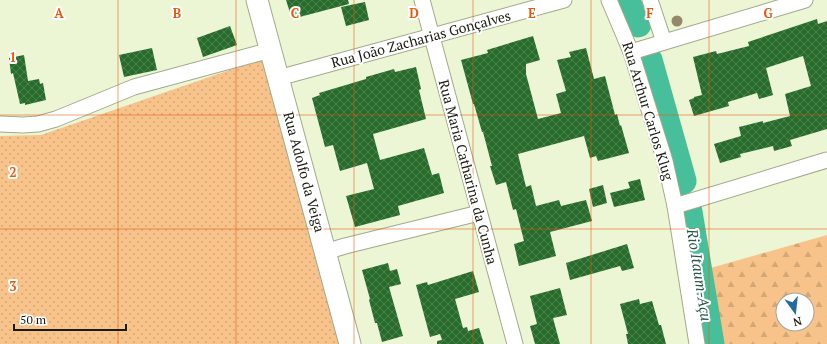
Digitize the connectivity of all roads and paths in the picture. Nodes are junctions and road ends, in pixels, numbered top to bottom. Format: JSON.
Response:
{"nodes":[{"id":1,"x":257,"y":0,"type":"edge"},
{"id":2,"x":422,"y":0,"type":"edge"},
{"id":3,"x":564,"y":0,"type":"edge"},
{"id":4,"x":609,"y":0,"type":"edge"},
{"id":5,"x":650,"y":0,"type":"edge"},
{"id":6,"x":805,"y":0,"type":"edge"},
{"id":7,"x":432,"y":36,"type":"junction"},
{"id":8,"x":664,"y":42,"type":"junction"},
{"id":9,"x":271,"y":50,"type":"junction"},
{"id":10,"x":631,"y":52,"type":"junction"},
{"id":11,"x":278,"y":78,"type":"junction"},
{"id":12,"x":0,"y":124,"type":"edge"},
{"id":13,"x":827,"y":160,"type":"edge"},
{"id":14,"x":675,"y":206,"type":"junction"},
{"id":15,"x":480,"y":213,"type":"junction"},
{"id":16,"x":325,"y":252,"type":"junction"},
{"id":17,"x":350,"y":344,"type":"edge"},
{"id":18,"x":515,"y":344,"type":"edge"},
{"id":19,"x":697,"y":344,"type":"edge"}],
"edges":[{"from":1,"to":9,"type":"street","name":"Rua Adolfo da Veiga"},
{"from":2,"to":7,"type":"street","name":"Rua Maria Catharina da Cunha"},
{"from":3,"to":7,"type":"street","name":"Rua João Zacharias Gonçalves"},
{"from":4,"to":10,"type":"street","name":"Rua Arthur Carlos Klug"},
{"from":5,"to":8,"type":"street"},
{"from":6,"to":8,"type":"street"},
{"from":7,"to":11,"type":"street","name":"Rua João Zacharias Gonçalves"},
{"from":7,"to":15,"type":"street","name":"Rua Maria Catharina da Cunha"},
{"from":8,"to":10,"type":"street"},
{"from":9,"to":11,"type":"street","name":"Rua Adolfo da Veiga"},
{"from":9,"to":12,"type":"street"},
{"from":10,"to":14,"type":"street","name":"Rua Arthur Carlos Klug"},
{"from":11,"to":16,"type":"street","name":"Rua Adolfo da Veiga"},
{"from":13,"to":14,"type":"street"},
{"from":14,"to":19,"type":"street","name":"Rua Arthur Carlos Klug"},
{"from":15,"to":16,"type":"street"},
{"from":15,"to":18,"type":"street","name":"Rua Maria Catharina da Cunha"},
{"from":16,"to":17,"type":"street","name":"Rua Adolfo da Veiga"}]}
